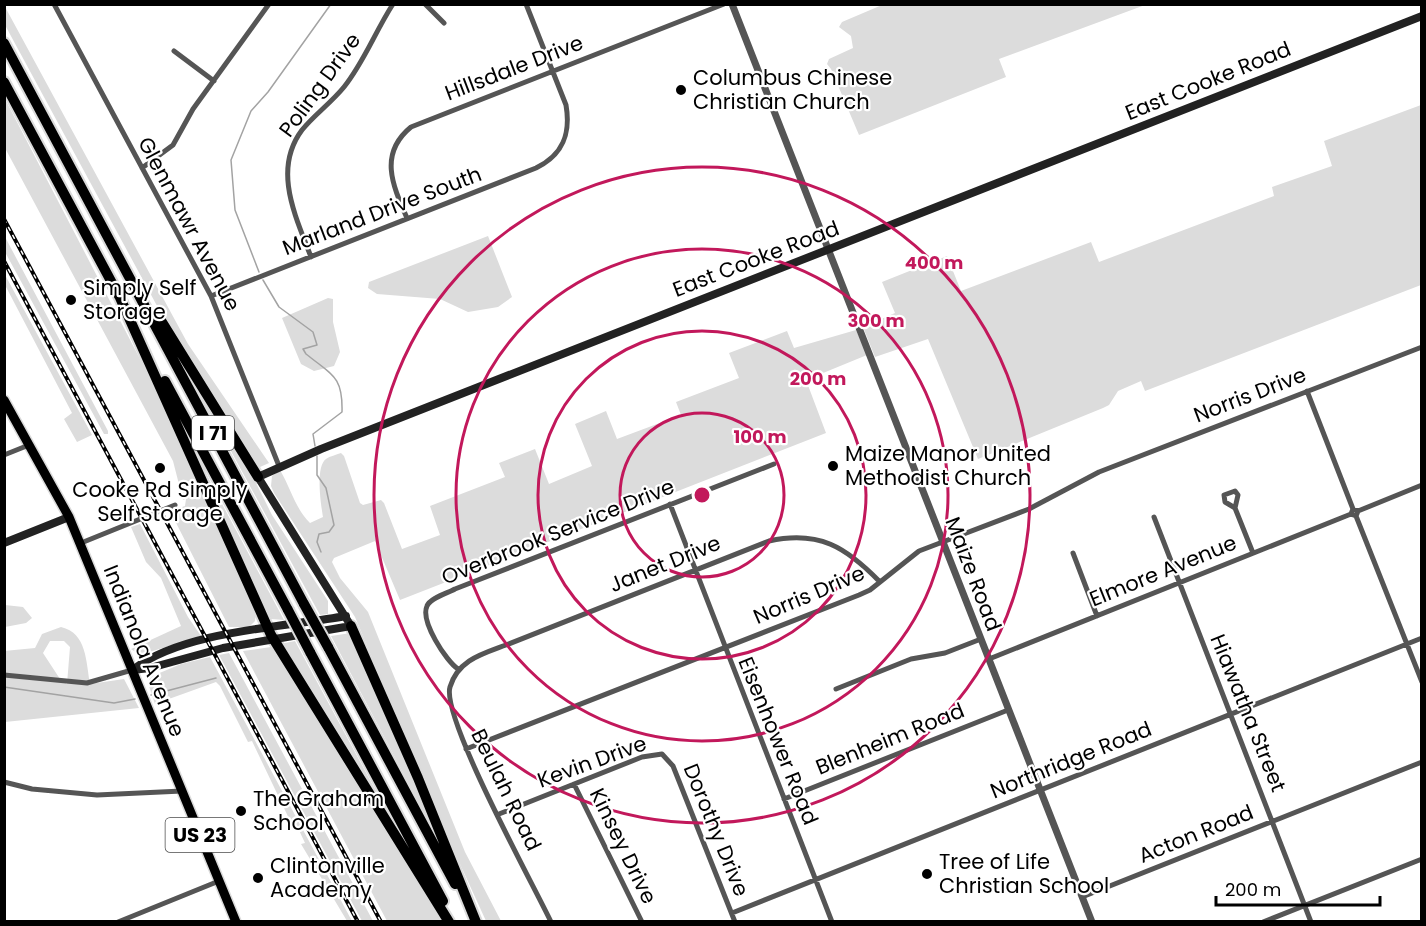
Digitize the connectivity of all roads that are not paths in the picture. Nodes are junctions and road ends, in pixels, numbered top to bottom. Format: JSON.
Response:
{"nodes":[{"id":1,"x":54,"y":4,"type":"edge"},
{"id":2,"x":393,"y":4,"type":"edge"},
{"id":3,"x":425,"y":4,"type":"edge"},
{"id":4,"x":526,"y":4,"type":"edge"},
{"id":5,"x":724,"y":4,"type":"edge"},
{"id":6,"x":732,"y":4,"type":"edge"},
{"id":7,"x":266,"y":6,"type":"edge"},
{"id":8,"x":1422,"y":16,"type":"edge"},
{"id":9,"x":444,"y":23,"type":"dead end"},
{"id":10,"x":4,"y":44,"type":"edge"},
{"id":11,"x":174,"y":51,"type":"dead end"},
{"id":12,"x":552,"y":71,"type":"junction"},
{"id":13,"x":214,"y":81,"type":"junction"},
{"id":14,"x":4,"y":82,"type":"edge"},
{"id":15,"x":142,"y":168,"type":"junction"},
{"id":16,"x":407,"y":219,"type":"junction"},
{"id":17,"x":829,"y":250,"type":"junction"},
{"id":18,"x":311,"y":257,"type":"junction"},
{"id":19,"x":123,"y":262,"type":"junction"},
{"id":20,"x":117,"y":291,"type":"junction"},
{"id":21,"x":211,"y":296,"type":"junction"},
{"id":22,"x":1422,"y":347,"type":"edge"},
{"id":23,"x":1307,"y":391,"type":"junction"},
{"id":24,"x":4,"y":400,"type":"edge"},
{"id":25,"x":29,"y":445,"type":"junction"},
{"id":26,"x":4,"y":455,"type":"edge"},
{"id":27,"x":774,"y":464,"type":"dead end"},
{"id":28,"x":279,"y":466,"type":"junction"},
{"id":29,"x":258,"y":477,"type":"junction"},
{"id":30,"x":1422,"y":485,"type":"edge"},
{"id":31,"x":670,"y":504,"type":"junction"},
{"id":32,"x":175,"y":505,"type":"dead end"},
{"id":33,"x":1235,"y":508,"type":"dead end"},
{"id":34,"x":1354,"y":513,"type":"junction"},
{"id":35,"x":1154,"y":517,"type":"dead end"},
{"id":36,"x":69,"y":518,"type":"junction"},
{"id":37,"x":4,"y":543,"type":"edge"},
{"id":38,"x":81,"y":543,"type":"junction"},
{"id":39,"x":943,"y":543,"type":"junction"},
{"id":40,"x":1073,"y":553,"type":"dead end"},
{"id":41,"x":1252,"y":553,"type":"junction"},
{"id":42,"x":695,"y":570,"type":"junction"},
{"id":43,"x":880,"y":582,"type":"junction"},
{"id":44,"x":1179,"y":583,"type":"junction"},
{"id":45,"x":1097,"y":616,"type":"junction"},
{"id":46,"x":349,"y":621,"type":"junction"},
{"id":47,"x":268,"y":628,"type":"junction"},
{"id":48,"x":1422,"y":638,"type":"edge"},
{"id":49,"x":273,"y":639,"type":"junction"},
{"id":50,"x":981,"y":639,"type":"junction"},
{"id":51,"x":1407,"y":644,"type":"junction"},
{"id":52,"x":724,"y":648,"type":"junction"},
{"id":53,"x":989,"y":660,"type":"junction"},
{"id":54,"x":458,"y":669,"type":"junction"},
{"id":55,"x":132,"y":670,"type":"junction"},
{"id":56,"x":4,"y":675,"type":"edge"},
{"id":57,"x":1422,"y":681,"type":"edge"},
{"id":58,"x":836,"y":689,"type":"dead end"},
{"id":59,"x":1008,"y":710,"type":"junction"},
{"id":60,"x":1231,"y":714,"type":"junction"},
{"id":61,"x":466,"y":749,"type":"junction"},
{"id":62,"x":663,"y":754,"type":"joint"},
{"id":63,"x":1422,"y":762,"type":"edge"},
{"id":64,"x":4,"y":782,"type":"edge"},
{"id":65,"x":574,"y":784,"type":"junction"},
{"id":66,"x":1040,"y":790,"type":"junction"},
{"id":67,"x":182,"y":791,"type":"junction"},
{"id":68,"x":784,"y":799,"type":"junction"},
{"id":69,"x":499,"y":814,"type":"junction"},
{"id":70,"x":1273,"y":821,"type":"junction"},
{"id":71,"x":1422,"y":859,"type":"edge"},
{"id":72,"x":815,"y":880,"type":"junction"},
{"id":73,"x":219,"y":881,"type":"junction"},
{"id":74,"x":1082,"y":897,"type":"junction"},
{"id":75,"x":1306,"y":905,"type":"junction"},
{"id":76,"x":732,"y":912,"type":"junction"},
{"id":77,"x":118,"y":921,"type":"edge"},
{"id":78,"x":236,"y":921,"type":"edge"},
{"id":79,"x":449,"y":921,"type":"edge"},
{"id":80,"x":454,"y":921,"type":"edge"},
{"id":81,"x":475,"y":921,"type":"edge"},
{"id":82,"x":551,"y":921,"type":"edge"},
{"id":83,"x":642,"y":921,"type":"edge"},
{"id":84,"x":735,"y":921,"type":"edge"},
{"id":85,"x":832,"y":921,"type":"edge"},
{"id":86,"x":1092,"y":921,"type":"edge"},
{"id":87,"x":1263,"y":921,"type":"edge"},
{"id":88,"x":1311,"y":921,"type":"edge"}],
"edges":[{"from":1,"to":15,"type":"street","name":"Glenmawr Avenue"},
{"from":2,"to":18,"type":"street","name":"Poling Drive"},
{"from":3,"to":9,"type":"street"},
{"from":4,"to":12,"type":"street"},
{"from":5,"to":12,"type":"street","name":"Hillsdale Drive"},
{"from":6,"to":17,"type":"street","name":"Maize Road"},
{"from":7,"to":13,"type":"street"},
{"from":8,"to":17,"type":"main road","name":"East Cooke Road"},
{"from":10,"to":19,"type":"highway","number":"I 71"},
{"from":11,"to":13,"type":"street"},
{"from":12,"to":16,"type":"street","name":"Marland Drive South"},
{"from":12,"to":16,"type":"street","name":"Hillsdale Drive"},
{"from":13,"to":15,"type":"street"},
{"from":14,"to":20,"type":"highway","number":"I 71"},
{"from":15,"to":21,"type":"street","name":"Glenmawr Avenue"},
{"from":16,"to":18,"type":"street","name":"Marland Drive South"},
{"from":17,"to":28,"type":"main road","name":"East Cooke Road"},
{"from":17,"to":39,"type":"street","name":"Maize Road"},
{"from":18,"to":21,"type":"street","name":"Marland Drive South"},
{"from":19,"to":29,"type":"highway"},
{"from":19,"to":81,"type":"highway","number":"I 71","bridge":true},
{"from":20,"to":47,"type":"highway"},
{"from":20,"to":80,"type":"highway","number":"I 71","bridge":true},
{"from":21,"to":28,"type":"street","name":"Glenmawr Avenue"},
{"from":22,"to":23,"type":"street","name":"Norris Drive"},
{"from":23,"to":34,"type":"street"},
{"from":23,"to":39,"type":"street","name":"Norris Drive"},
{"from":24,"to":25,"type":"main road","name":"Indianola Avenue","number":"US 23"},
{"from":25,"to":26,"type":"street"},
{"from":25,"to":36,"type":"main road","name":"Indianola Avenue","number":"US 23"},
{"from":27,"to":31,"type":"street","name":"Overbrook Service Drive"},
{"from":28,"to":29,"type":"main road","name":"East Cooke Road"},
{"from":29,"to":46,"type":"main road"},
{"from":30,"to":34,"type":"street","name":"Elmore Avenue"},
{"from":31,"to":42,"type":"street","name":"Eisenhower Road"},
{"from":31,"to":54,"type":"street","name":"Overbrook Service Drive"},
{"from":32,"to":38,"type":"street"},
{"from":33,"to":41,"type":"street"},
{"from":34,"to":41,"type":"street","name":"Elmore Avenue"},
{"from":34,"to":51,"type":"street"},
{"from":35,"to":44,"type":"street","name":"Hiawatha Street"},
{"from":36,"to":37,"type":"main road"},
{"from":36,"to":38,"type":"main road","name":"Indianola Avenue","number":"US 23"},
{"from":38,"to":55,"type":"main road","name":"Indianola Avenue","number":"US 23"},
{"from":39,"to":43,"type":"street","name":"Norris Drive"},
{"from":39,"to":50,"type":"street","name":"Maize Road"},
{"from":40,"to":45,"type":"street"},
{"from":41,"to":44,"type":"street","name":"Elmore Avenue"},
{"from":42,"to":43,"type":"street","name":"Janet Drive"},
{"from":42,"to":52,"type":"street","name":"Eisenhower Road"},
{"from":42,"to":54,"type":"street","name":"Janet Drive"},
{"from":43,"to":52,"type":"street","name":"Norris Drive"},
{"from":44,"to":45,"type":"street","name":"Elmore Avenue"},
{"from":44,"to":60,"type":"street","name":"Hiawatha Street"},
{"from":45,"to":53,"type":"street","name":"Elmore Avenue"},
{"from":46,"to":47,"type":"main road"},
{"from":46,"to":49,"type":"main road"},
{"from":46,"to":81,"type":"highway"},
{"from":47,"to":49,"type":"highway"},
{"from":47,"to":55,"type":"main road"},
{"from":48,"to":51,"type":"street","name":"Northridge Road"},
{"from":49,"to":55,"type":"main road"},
{"from":49,"to":79,"type":"highway"},
{"from":50,"to":53,"type":"street","name":"Maize Road"},
{"from":50,"to":58,"type":"street"},
{"from":51,"to":57,"type":"street"},
{"from":51,"to":60,"type":"street","name":"Northridge Road"},
{"from":52,"to":61,"type":"street","name":"Norris Drive"},
{"from":52,"to":68,"type":"street","name":"Eisenhower Road"},
{"from":53,"to":59,"type":"street","name":"Maize Road"},
{"from":54,"to":61,"type":"street","name":"Beulah Road"},
{"from":55,"to":56,"type":"street"},
{"from":55,"to":67,"type":"main road","name":"Indianola Avenue","number":"US 23"},
{"from":59,"to":66,"type":"street","name":"Maize Road"},
{"from":59,"to":68,"type":"street","name":"Blenheim Road"},
{"from":60,"to":66,"type":"street","name":"Northridge Road"},
{"from":60,"to":70,"type":"street","name":"Hiawatha Street"},
{"from":61,"to":69,"type":"street","name":"Beulah Road"},
{"from":62,"to":65,"type":"street","name":"Kevin Drive"},
{"from":62,"to":76,"type":"street","name":"Dorothy Drive"},
{"from":63,"to":70,"type":"street","name":"Acton Road"},
{"from":64,"to":67,"type":"street"},
{"from":65,"to":69,"type":"street","name":"Kevin Drive"},
{"from":65,"to":83,"type":"street","name":"Kinsey Drive"},
{"from":66,"to":72,"type":"street","name":"Northridge Road"},
{"from":66,"to":74,"type":"street","name":"Maize Road"},
{"from":67,"to":73,"type":"main road","name":"Indianola Avenue","number":"US 23"},
{"from":68,"to":72,"type":"street","name":"Eisenhower Road"},
{"from":69,"to":82,"type":"street","name":"Beulah Road"},
{"from":70,"to":74,"type":"street","name":"Acton Road"},
{"from":70,"to":75,"type":"street","name":"Hiawatha Street"},
{"from":71,"to":75,"type":"street"},
{"from":72,"to":76,"type":"street","name":"Northridge Road"},
{"from":72,"to":85,"type":"street","name":"Eisenhower Road"},
{"from":73,"to":77,"type":"street"},
{"from":73,"to":78,"type":"main road","name":"Indianola Avenue","number":"US 23"},
{"from":74,"to":86,"type":"street","name":"Maize Road"},
{"from":75,"to":87,"type":"street"},
{"from":75,"to":88,"type":"street","name":"Hiawatha Street"},
{"from":76,"to":84,"type":"street","name":"Dorothy Drive"}]}
